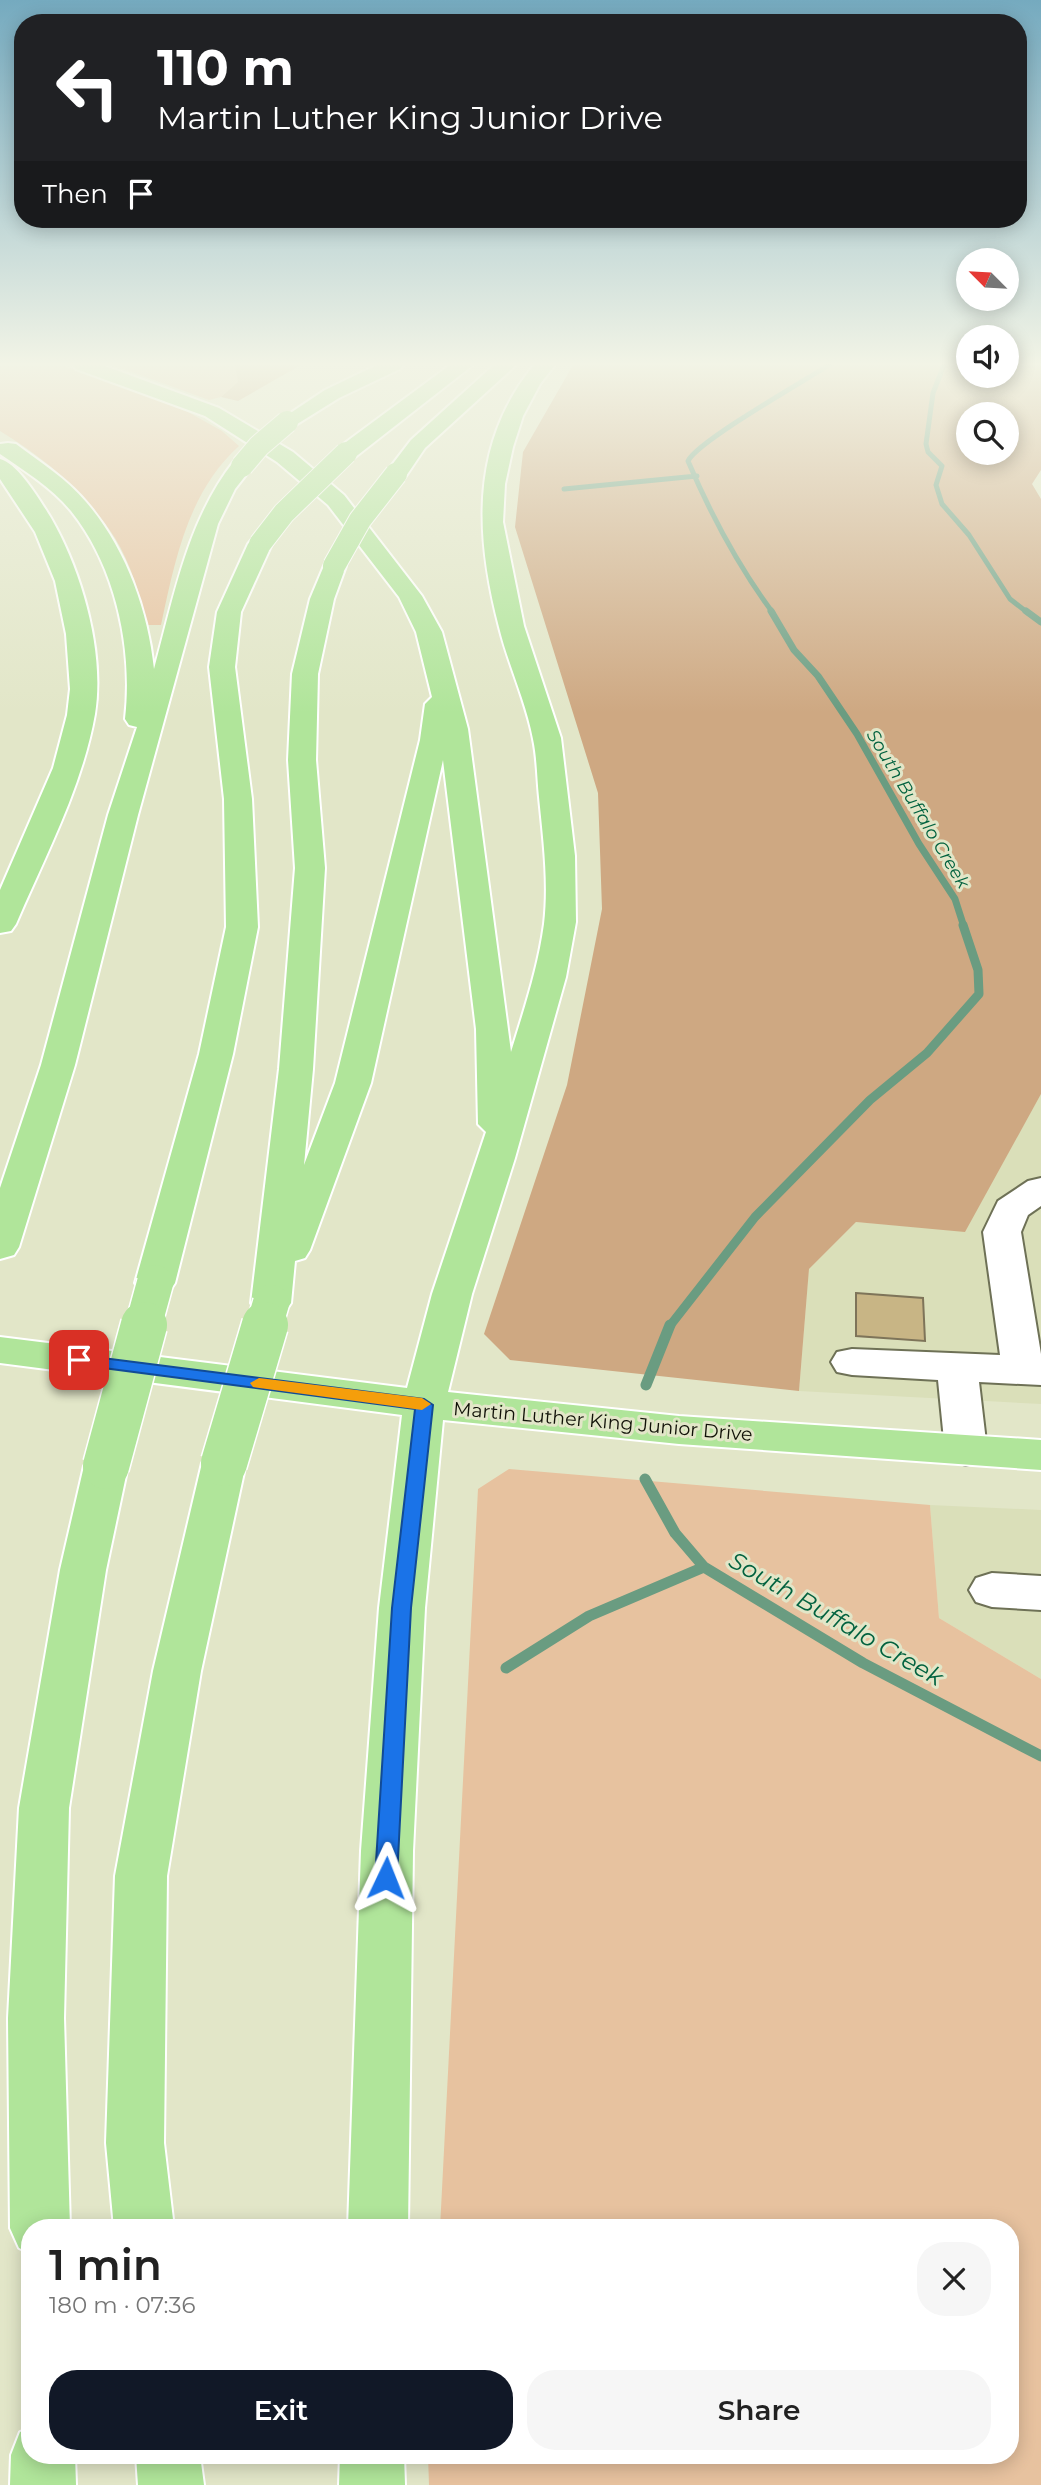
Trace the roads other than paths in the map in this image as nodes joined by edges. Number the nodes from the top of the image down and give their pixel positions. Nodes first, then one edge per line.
1 (15, 481) edge
2 (47, 481) edge
3 (230, 481) edge
4 (313, 481) edge
5 (316, 481) edge
6 (391, 481) edge
7 (495, 481) edge
8 (441, 678) junction
9 (123, 815) junction
10 (0, 924) edge
11 (497, 1158) junction
12 (1041, 1189) edge
13 (0, 1247) edge
14 (271, 1303) junction
15 (0, 1350) edge
16 (852, 1362) dead end
17 (957, 1367) junction
18 (1032, 1371) edge
19 (424, 1405) junction
20 (966, 1450) junction
21 (1041, 1455) edge
22 (992, 1590) dead end
23 (1041, 1593) edge
24 (40, 2219) edge
25 (143, 2219) edge
26 (378, 2219) edge
27 (43, 2464) edge
28 (169, 2464) edge
29 (372, 2464) edge
30 (43, 2485) edge
31 (171, 2485) edge
32 (372, 2485) edge

1 - 10 highway
2 - 9 highway
3 - 9 highway, bridge
4 - 8 highway
5 - 24 highway, bridge
6 - 14 highway, bridge
7 - 11 highway
8 - 11 highway
8 - 14 highway
9 - 13 highway
11 - 19 highway
12 - 18 lane
14 - 25 highway, bridge
15 - 19 highway, Martin Luther King Junior Drive
16 - 17 lane
17 - 18 lane
17 - 20 lane
19 - 20 highway, Martin Luther King Junior Drive
19 - 26 highway
20 - 21 highway, Martin Luther King Junior Drive
22 - 23 lane
27 - 30 highway
28 - 31 highway
29 - 32 highway

